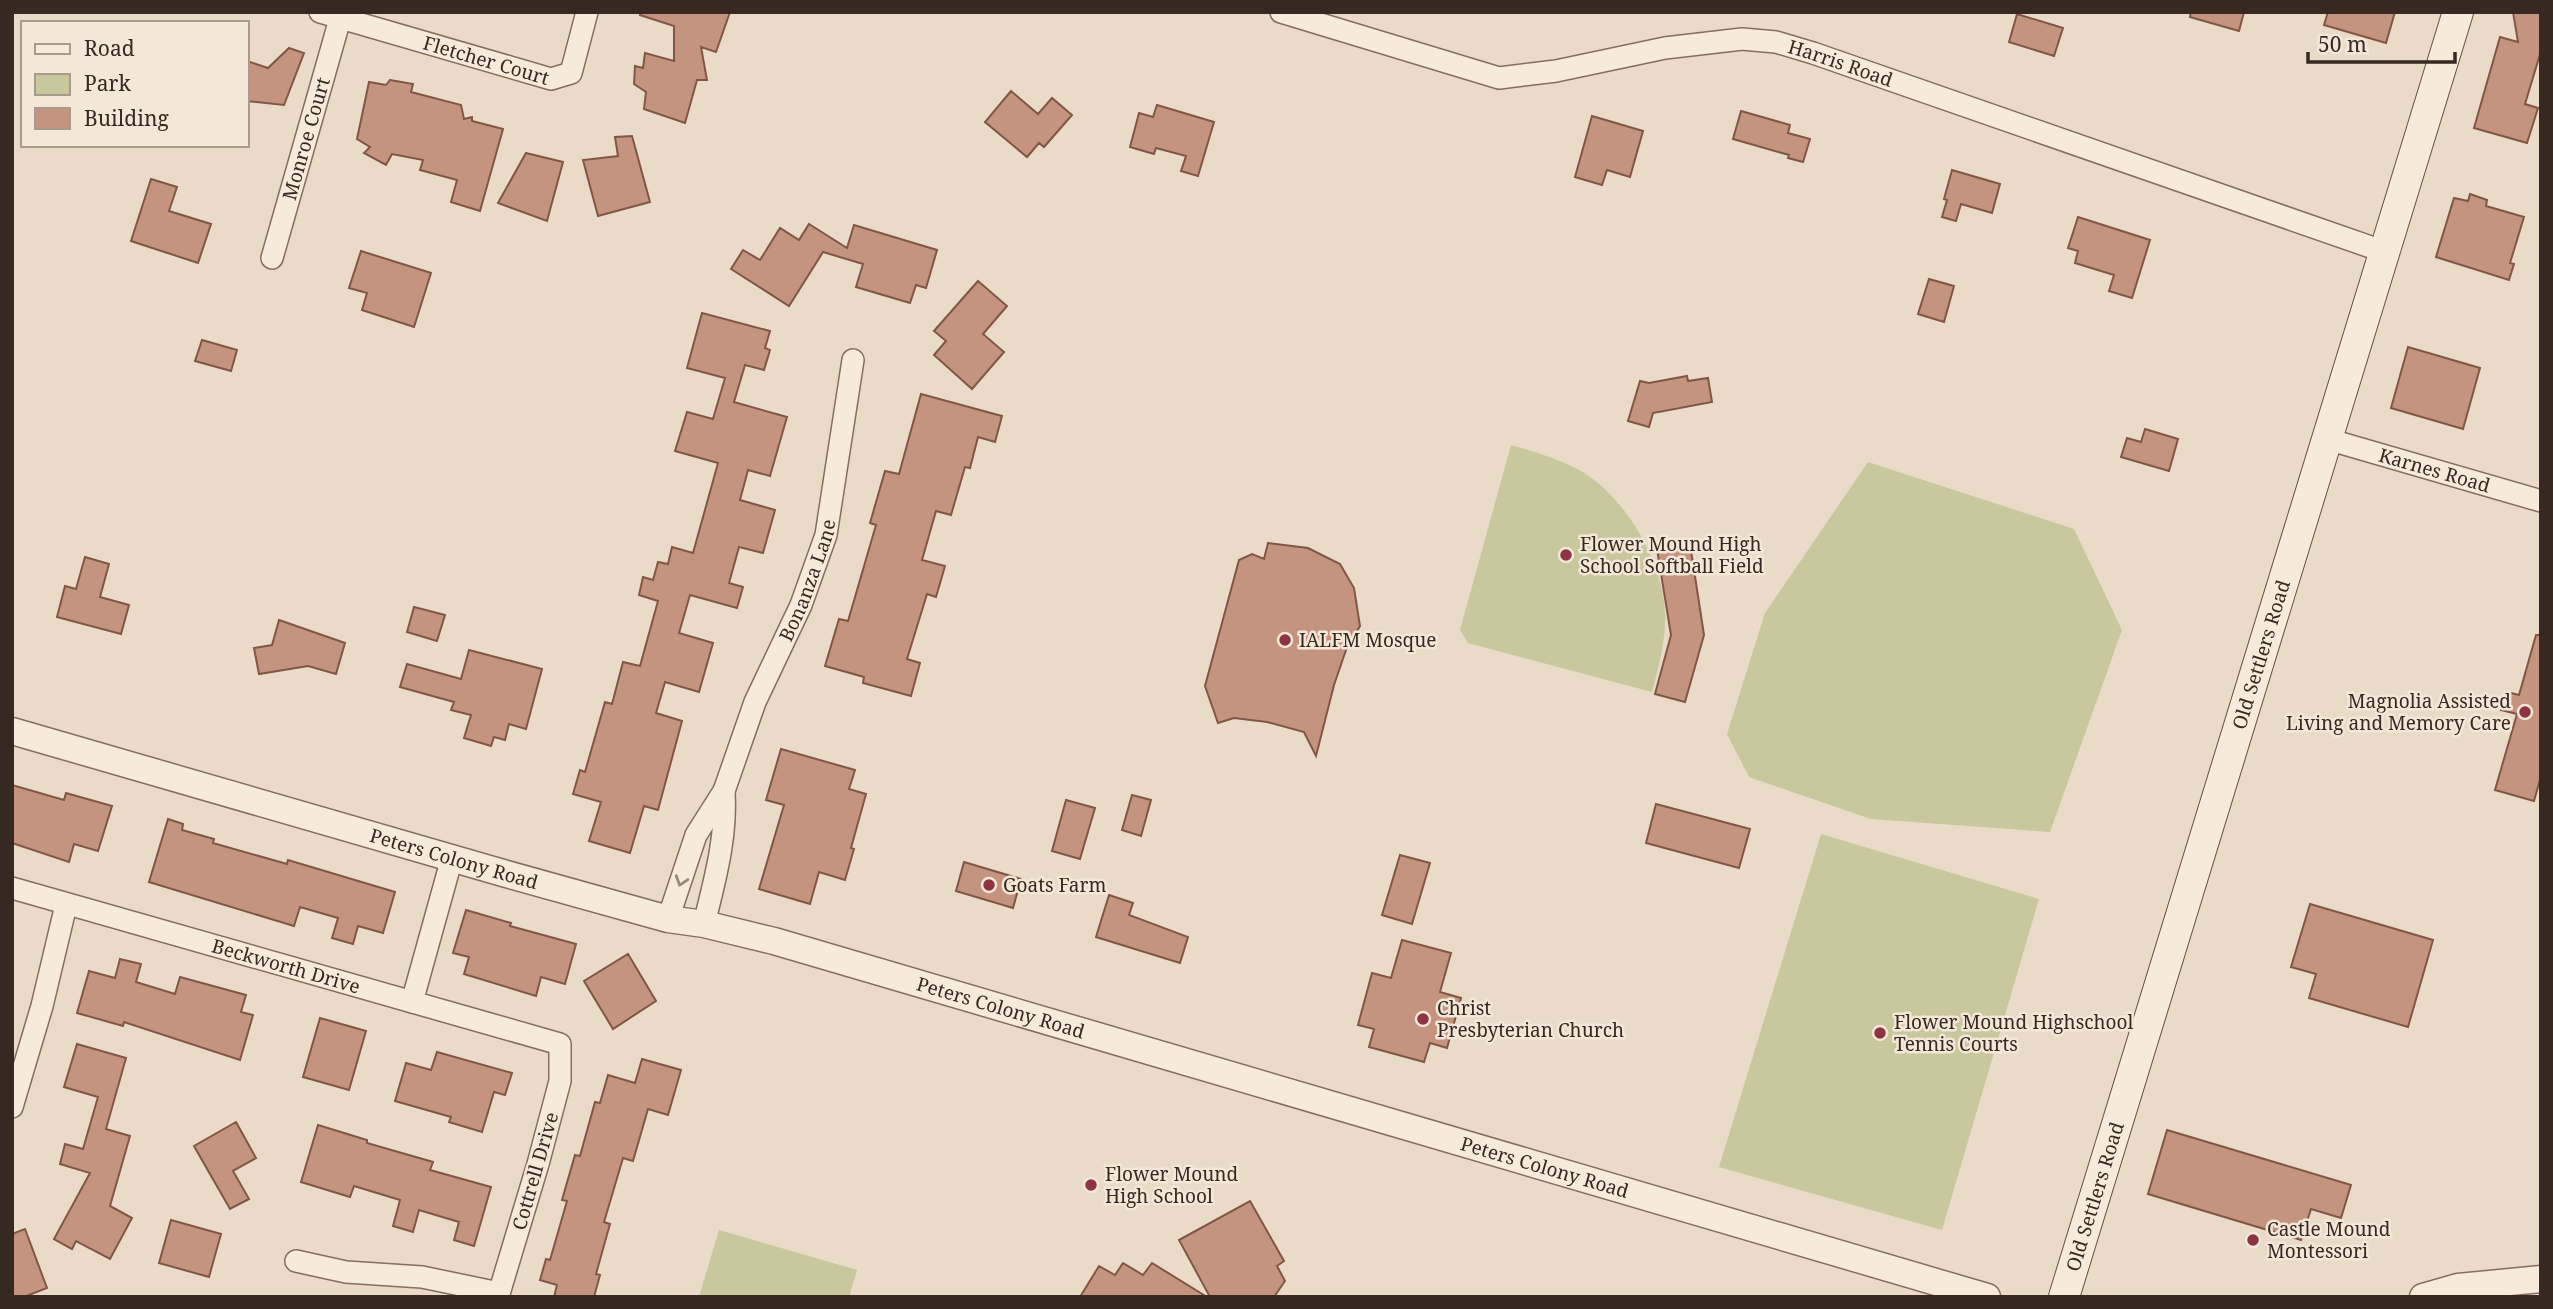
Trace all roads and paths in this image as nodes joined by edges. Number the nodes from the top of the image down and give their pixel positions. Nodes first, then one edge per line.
1 (320, 12) edge
2 (587, 12) edge
3 (1281, 12) edge
4 (2458, 12) edge
5 (341, 15) edge
6 (2385, 252) junction
7 (272, 258) dead end
8 (853, 360) dead end
9 (2328, 439) junction
10 (2541, 501) edge
11 (12, 730) edge
12 (724, 791) junction
13 (452, 858) junction
14 (12, 888) edge
15 (66, 905) junction
16 (668, 919) junction
17 (704, 924) junction
18 (412, 1002) junction
19 (560, 1044) joint
20 (12, 1107) edge
21 (296, 1261) dead end
22 (2541, 1279) edge
23 (498, 1295) edge
24 (1987, 1297) edge
25 (2064, 1297) edge
26 (2423, 1297) edge

1 - 5 street, Fletcher Court
2 - 5 street, Fletcher Court
3 - 6 street, Harris Road
4 - 6 main road, Old Settlers Road
5 - 7 street, Monroe Court
6 - 9 main road, Old Settlers Road
8 - 12 street, Bonanza Lane
9 - 10 street, Karnes Road
9 - 25 main road, Old Settlers Road
11 - 13 street, Peters Colony Road
12 -> 16 street, Bonanza Lane
12 - 17 street, Bonanza Lane
13 - 16 street, Peters Colony Road
13 - 18 street
14 - 15 street, Beckworth Drive
15 - 18 street, Beckworth Drive
15 - 20 street
16 - 17 street, Peters Colony Road
17 - 24 street, Peters Colony Road
18 - 19 street, Beckworth Drive
19 - 23 street, Cottrell Drive
21 - 23 street
22 - 26 street

